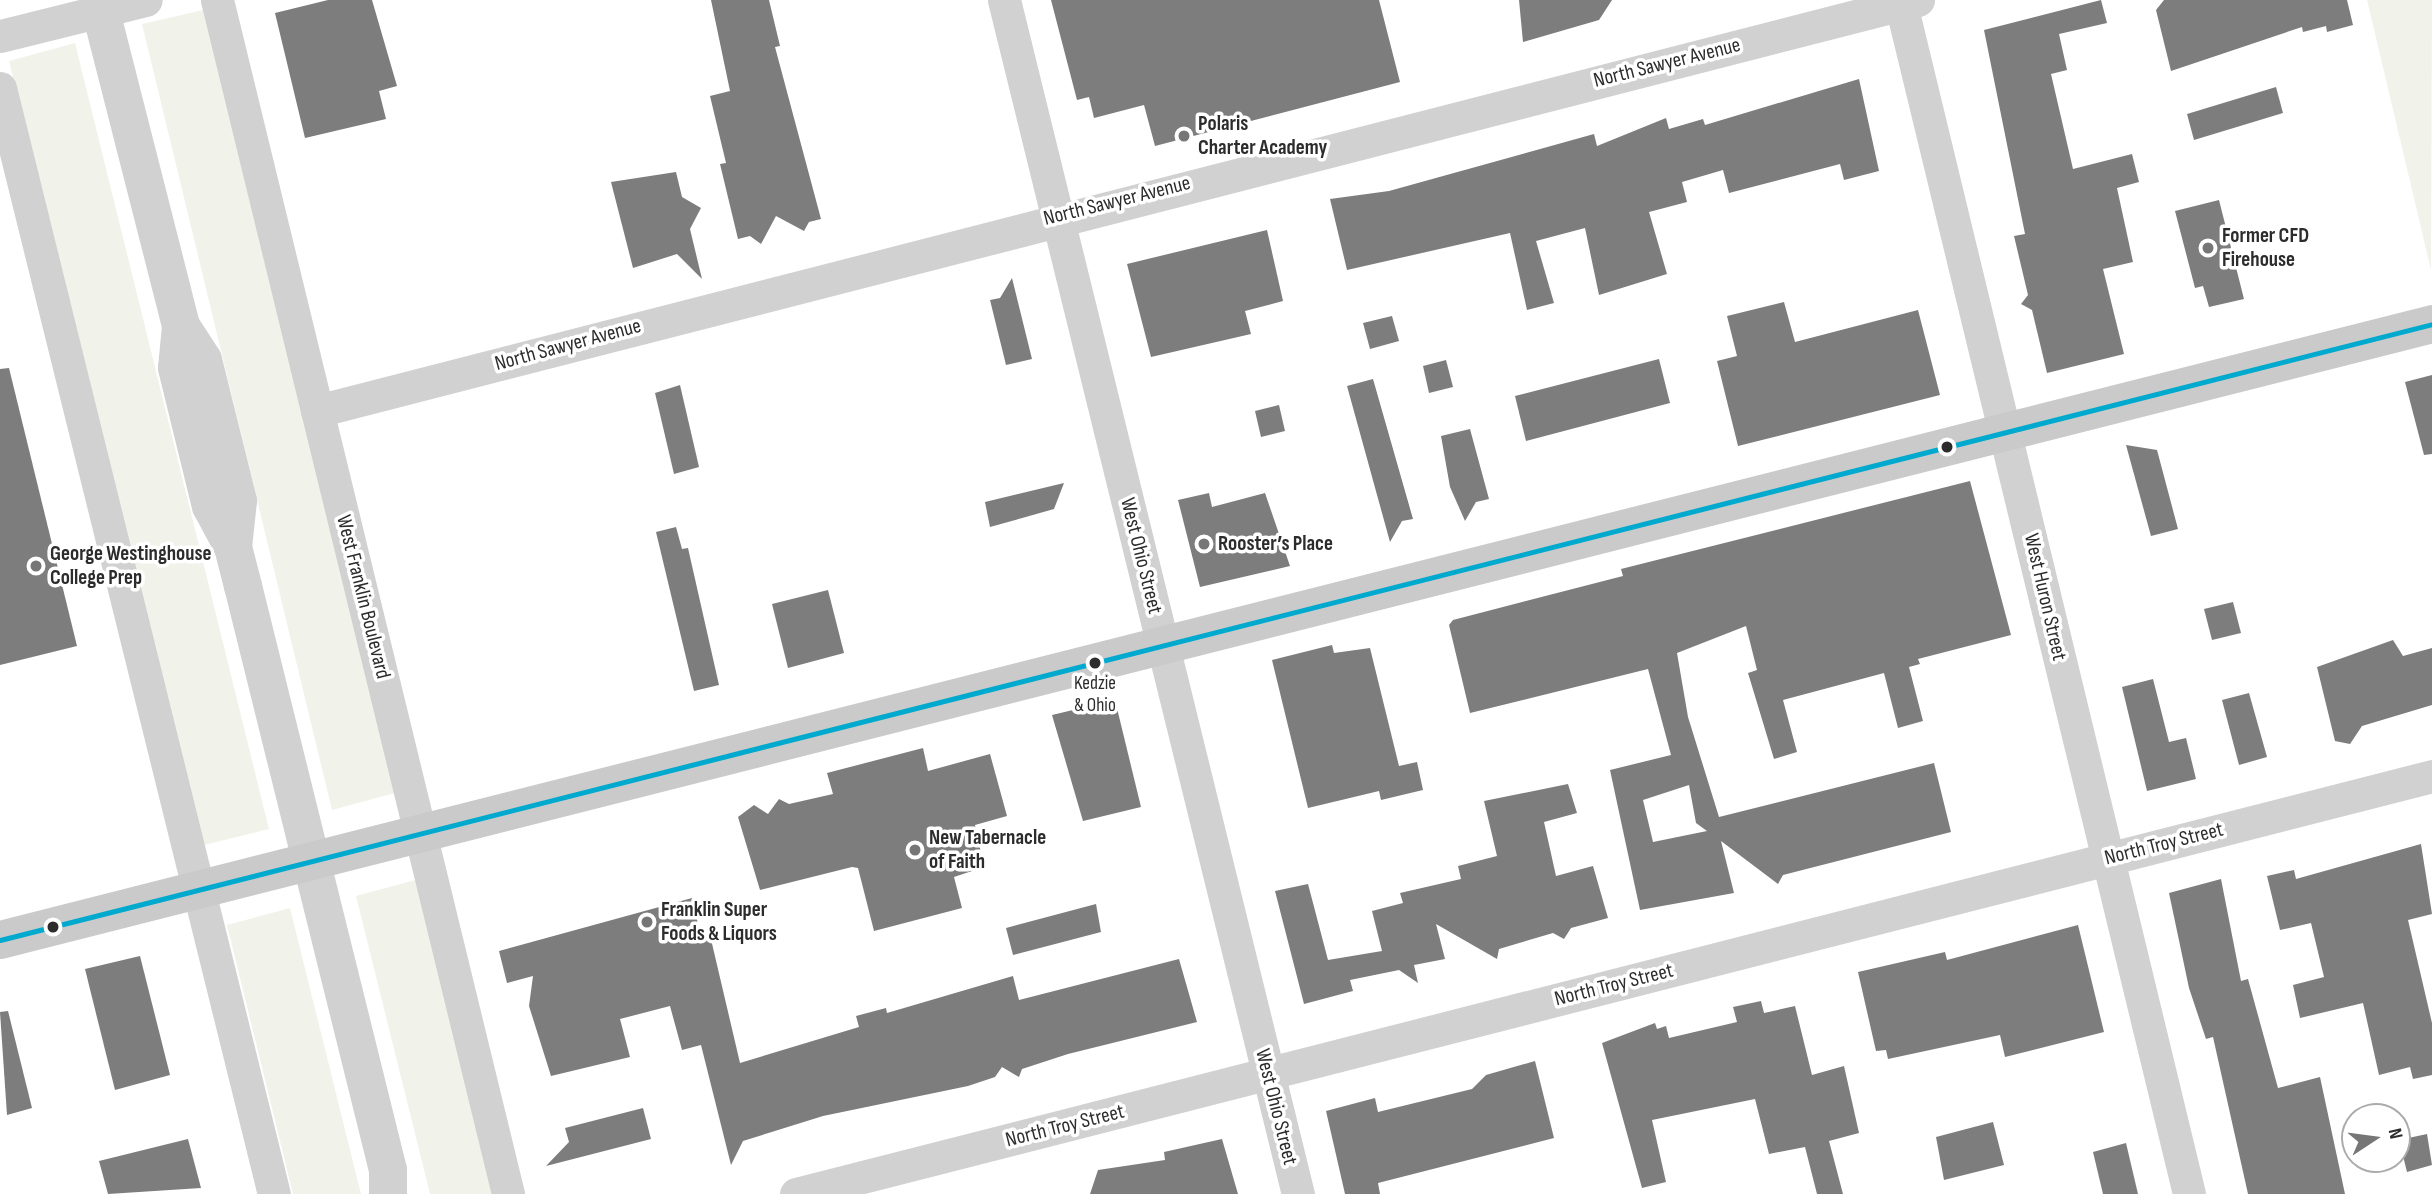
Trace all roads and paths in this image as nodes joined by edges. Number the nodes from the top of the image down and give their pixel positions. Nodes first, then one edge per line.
1 (146, 0) edge
2 (217, 0) edge
3 (1004, 0) edge
4 (1906, 2) edge
5 (100, 6) edge
6 (0, 36) edge
7 (0, 88) edge
8 (1057, 216) junction
9 (2432, 324) edge
10 (317, 411) junction
11 (2006, 432) junction
12 (1163, 646) junction
13 (2432, 776) edge
14 (421, 833) junction
15 (2108, 859) junction
16 (311, 860) junction
17 (199, 889) junction
18 (0, 940) edge
19 (1268, 1074) junction
20 (393, 1186) edge
21 (274, 1194) edge
22 (508, 1194) edge
23 (796, 1194) edge
24 (1298, 1194) edge
25 (2189, 1194) edge

1 - 5 street
2 - 10 street, West Franklin Boulevard
3 - 8 street, West Ohio Street
4 - 8 street, North Sawyer Avenue
4 - 11 street, West Huron Street
5 - 6 street
5 - 16 street
7 - 17 street
8 - 10 street, North Sawyer Avenue
8 - 12 street, West Ohio Street
9 - 11 main road
10 - 14 street, West Franklin Boulevard
11 - 12 main road
11 - 15 street, West Huron Street
12 - 14 main road
12 - 19 street, West Ohio Street
13 - 15 street, North Troy Street
14 - 16 main road
14 - 22 street, West Franklin Boulevard
15 - 19 street, North Troy Street
15 - 25 street, West Huron Street
16 - 17 main road
16 - 20 street
17 - 18 main road
17 - 21 street
19 - 23 street, North Troy Street
19 - 24 street, West Ohio Street

